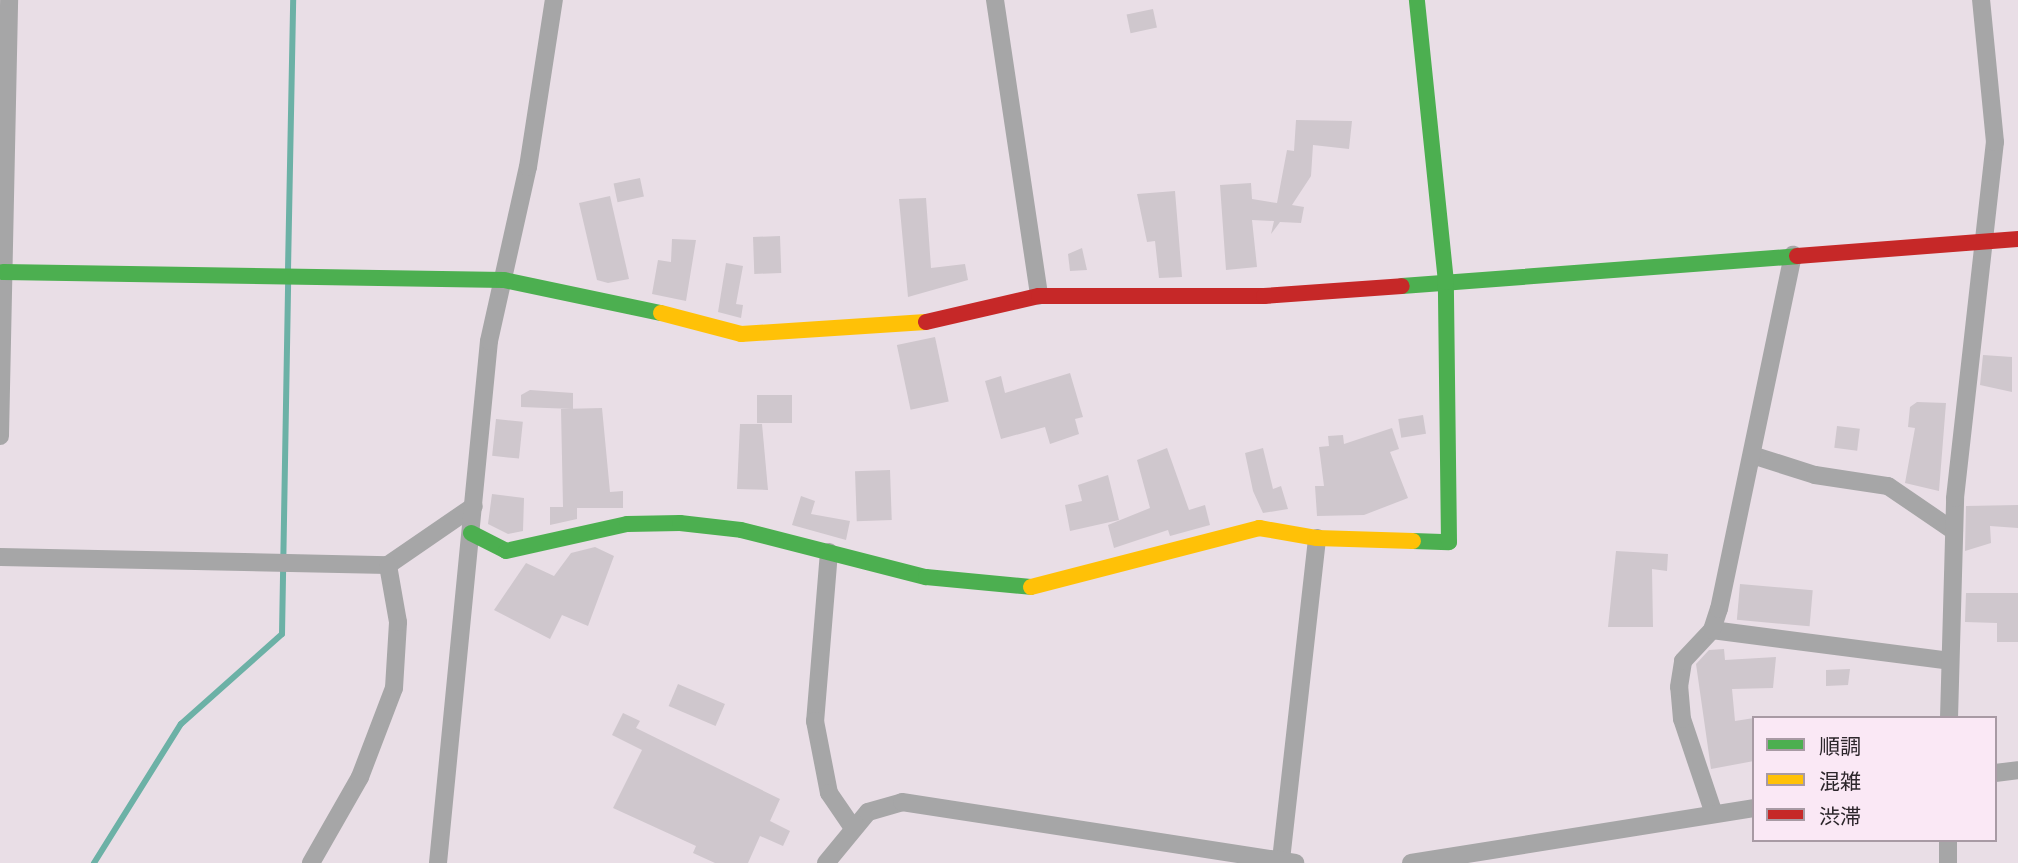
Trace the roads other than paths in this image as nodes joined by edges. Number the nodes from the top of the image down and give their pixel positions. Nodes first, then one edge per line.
1 (9, 0) edge
2 (554, 0) edge
3 (995, 0) edge
4 (1417, 0) edge
5 (1981, 0) edge
6 (2018, 239) edge
7 (1988, 240) junction
8 (1793, 255) junction
9 (3, 272) junction
10 (504, 281) junction
11 (1446, 282) junction
12 (1039, 296) junction
13 (0, 436) edge
14 (1752, 455) junction
15 (474, 506) junction
16 (1954, 531) junction
17 (471, 533) junction
18 (1317, 538) junction
19 (829, 552) junction
20 (0, 557) edge
21 (388, 565) junction
22 (1712, 630) junction
23 (1950, 661) junction
24 (1949, 716) edge
25 (2018, 770) edge
26 (1997, 773) edge
27 (1752, 808) edge
28 (1714, 814) junction
29 (853, 828) junction
30 (1948, 842) edge
31 (1288, 862) edge
32 (311, 863) edge
33 (438, 863) edge
34 (825, 863) edge
35 (1411, 863) edge
36 (1948, 863) edge

1 - 9 street
2 - 10 street
3 - 12 street
4 - 11 street
5 - 7 street
6 - 7 street
7 - 8 street
7 - 16 street
8 - 11 street
8 - 14 street
9 - 10 street
9 - 13 street
10 - 12 street
10 - 15 street
11 - 12 street
11 - 18 street
14 - 16 street
14 - 22 street
15 - 17 street
15 - 21 street
16 - 23 street
17 - 19 street
17 - 33 street
18 - 19 street
18 - 31 street
19 - 29 street
20 - 21 street
21 - 32 street
22 - 23 street
22 - 28 street
23 - 24 street
25 - 26 street
27 - 28 street
28 - 35 street
29 - 31 street
29 - 34 street
30 - 36 street

